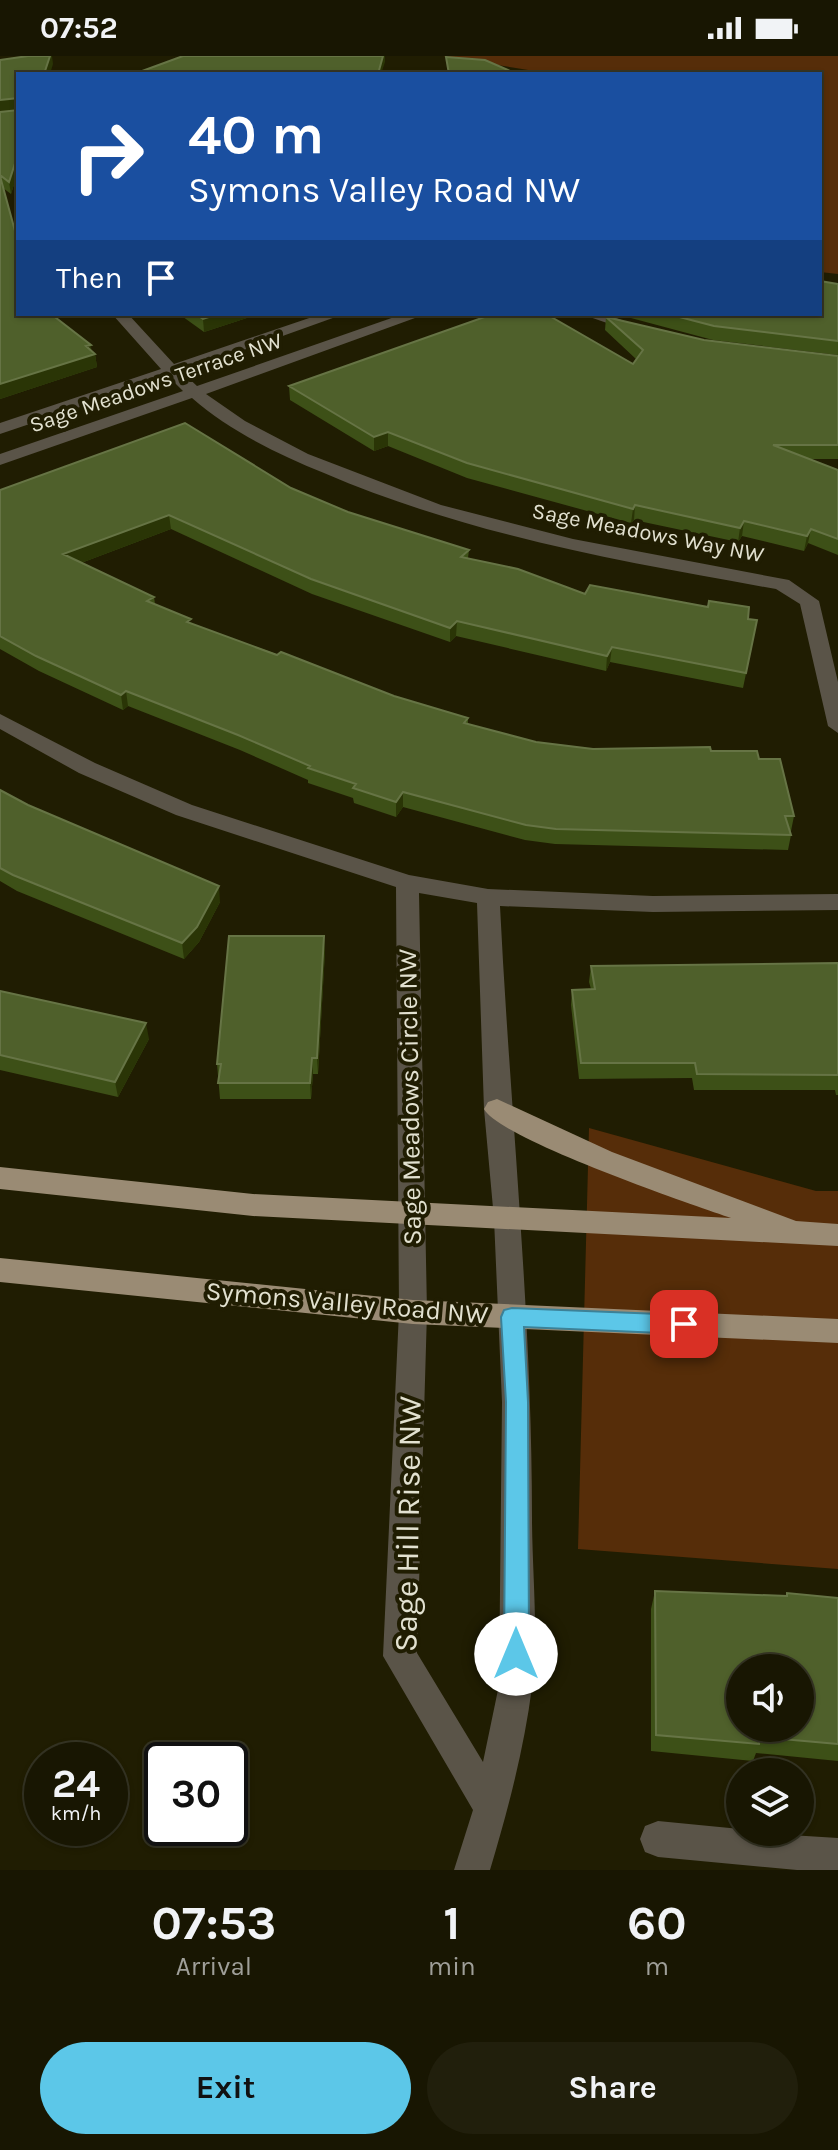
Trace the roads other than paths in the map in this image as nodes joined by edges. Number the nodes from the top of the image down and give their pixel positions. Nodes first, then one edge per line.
1 (122, 316) edge
2 (330, 316) edge
3 (412, 316) edge
4 (596, 316) edge
5 (656, 333) edge
6 (174, 372) junction
7 (198, 394) junction
8 (0, 429) edge
9 (0, 460) edge
10 (0, 720) edge
11 (838, 726) edge
12 (407, 883) junction
13 (488, 897) junction
14 (838, 902) edge
15 (497, 1109) junction
16 (0, 1178) edge
17 (411, 1214) junction
18 (508, 1219) junction
19 (810, 1235) junction
20 (838, 1235) edge
21 (0, 1270) edge
22 (413, 1312) junction
23 (512, 1317) junction
24 (838, 1331) edge
25 (491, 1808) junction
26 (658, 1839) dead end
27 (838, 1856) edge
28 (472, 1870) edge

1 - 6 street, Sage Meadows Way NW
2 - 6 street, Sage Meadows Terrace NW
3 - 7 street, Sage Meadows Terrace NW
4 - 5 street
6 - 7 street, Sage Meadows Way NW
6 - 8 street, Sage Meadows Terrace NW
7 - 9 street, Sage Meadows Terrace NW
7 - 11 street, Sage Meadows Way NW
10 - 12 street
12 - 13 street
12 - 17 street, Sage Meadows Circle NW
13 - 14 street
13 - 15 street
15 - 18 street
15 - 19 main road
16 - 17 main road
17 - 18 main road
17 - 22 street, Sage Meadows Circle NW
18 - 19 main road
18 - 23 street
19 - 20 main road
21 - 22 main road, Symons Valley Road NW
22 - 23 main road, Symons Valley Road NW
22 - 25 street, Sage Hill Rise NW
23 - 24 main road, Symons Valley Road NW
23 - 25 street
25 - 28 street
26 - 27 street

